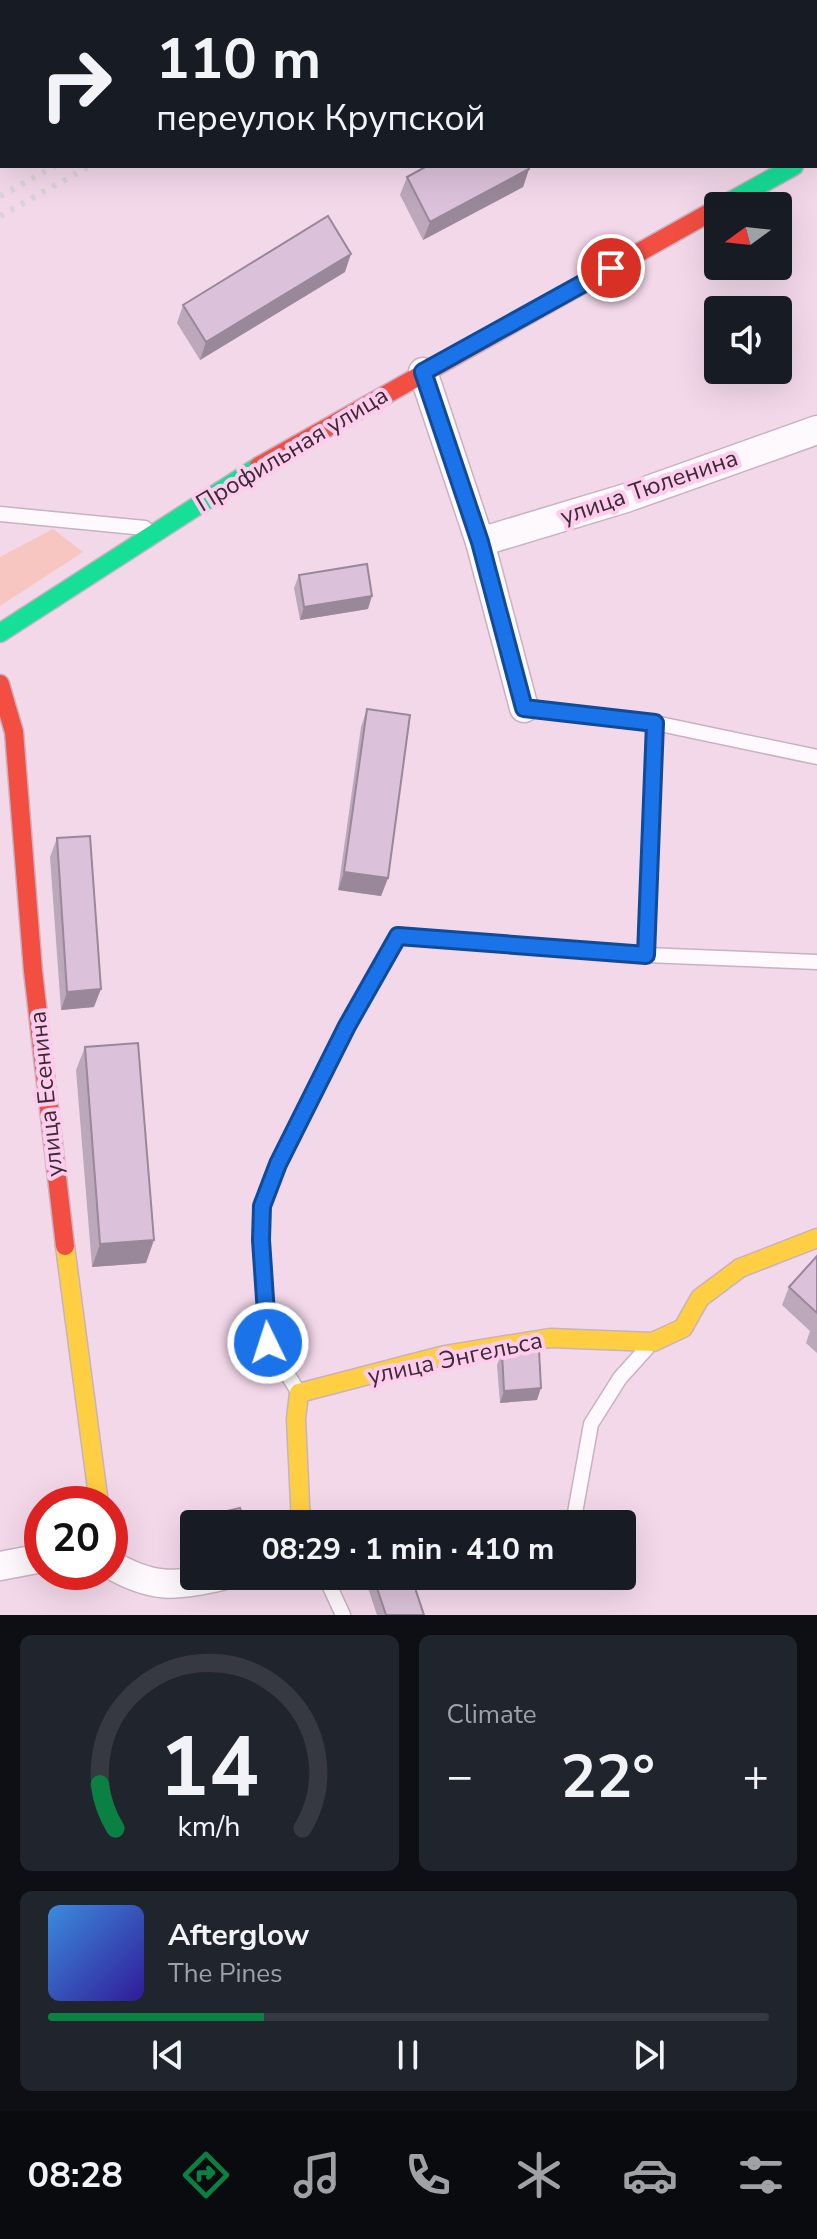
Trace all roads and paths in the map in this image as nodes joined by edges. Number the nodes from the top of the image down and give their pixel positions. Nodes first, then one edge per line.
1 (790, 168) edge
2 (747, 192) edge
3 (704, 216) edge
4 (423, 372) junction
5 (817, 430) edge
6 (0, 514) edge
7 (158, 529) junction
8 (480, 542) junction
9 (0, 633) edge
10 (0, 684) edge
11 (524, 708) joint
12 (655, 723) junction
13 (817, 757) edge
14 (646, 955) junction
15 (817, 962) edge
16 (817, 1238) edge
17 (653, 1342) junction
18 (299, 1393) junction
19 (97, 1486) edge
20 (300, 1510) edge
21 (576, 1510) edge
22 (24, 1561) edge
23 (0, 1566) edge
24 (128, 1572) edge
25 (180, 1585) edge
26 (331, 1590) edge
27 (343, 1615) edge

1 - 2 street, Профильная улица
3 - 4 street, Профильная улица
4 - 7 street, Профильная улица
4 - 8 street
5 - 8 street, улица Тюленина
6 - 7 lane
7 - 9 street, Профильная улица
8 - 11 street
10 - 19 street, улица Есенина
11 - 12 lane
12 - 13 lane
12 - 14 lane
14 - 15 lane
14 - 18 lane
16 - 17 street
17 - 18 street, улица Энгельса
17 - 21 lane
18 - 20 street
22 - 23 street
24 - 25 street
26 - 27 lane

